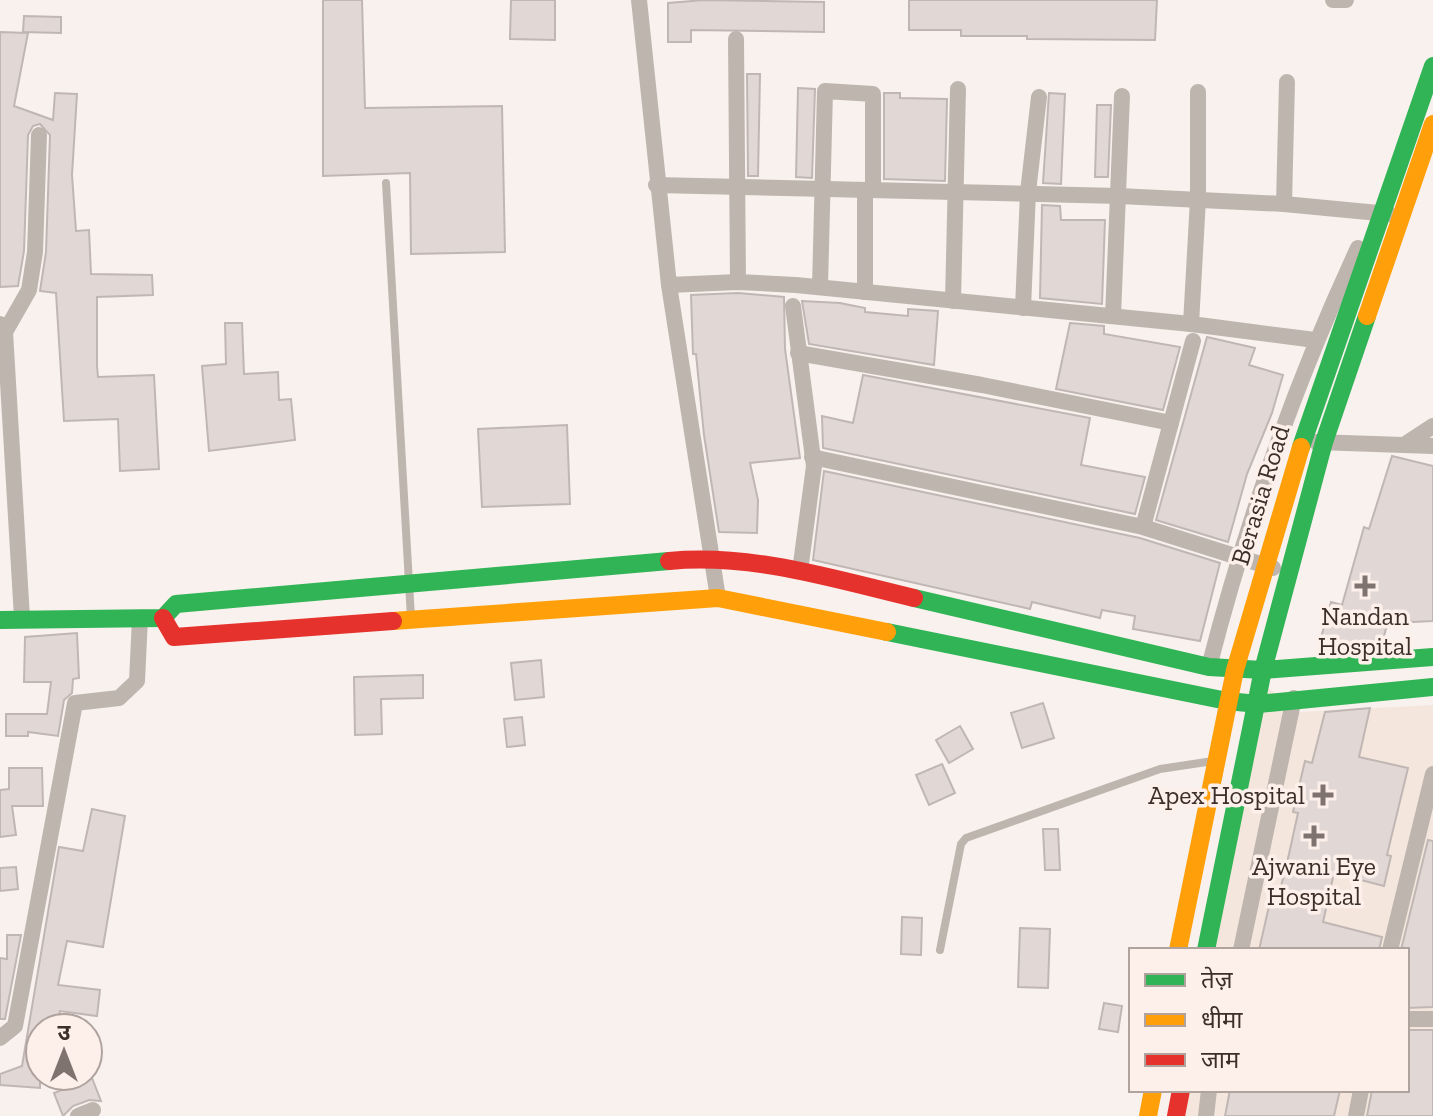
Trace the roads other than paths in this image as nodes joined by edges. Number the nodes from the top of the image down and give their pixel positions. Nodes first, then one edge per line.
1 (639, 0) edge
2 (1333, 0) edge
3 (1346, 0) edge
4 (736, 39) dead end
5 (1433, 66) edge
6 (1287, 82) dead end
7 (958, 89) dead end
8 (1198, 92) dead end
9 (1122, 96) dead end
10 (1039, 97) dead end
11 (1433, 124) edge
12 (39, 135) dead end
13 (386, 183) dead end
14 (656, 185) junction
15 (737, 186) junction
16 (822, 188) junction
17 (869, 190) junction
18 (953, 191) junction
19 (1028, 192) junction
20 (1119, 196) junction
21 (1198, 199) junction
22 (1284, 204) junction
23 (1386, 214) junction
24 (738, 282) junction
25 (669, 285) junction
26 (820, 287) junction
27 (865, 292) junction
28 (953, 301) junction
29 (793, 306) dead end
30 (1023, 308) junction
31 (1113, 316) junction
32 (1191, 324) junction
33 (2, 328) edge
34 (1315, 340) junction
35 (1193, 341) dead end
36 (798, 353) junction
37 (1171, 423) junction
38 (1433, 426) edge
39 (1303, 441) junction
40 (1324, 442) junction
41 (1407, 443) junction
42 (1433, 446) edge
43 (812, 457) junction
44 (1143, 527) junction
45 (710, 557) junction
46 (1237, 557) junction
47 (1266, 566) junction
48 (800, 571) junction
49 (1289, 573) junction
50 (410, 583) junction
51 (718, 598) junction
52 (22, 618) junction
53 (140, 618) junction
54 (163, 618) junction
55 (411, 619) junction
56 (0, 620) edge
57 (1433, 657) edge
58 (1209, 667) junction
59 (1235, 670) junction
60 (1263, 670) junction
61 (1433, 687) edge
62 (1294, 698) junction
63 (1227, 701) junction
64 (1258, 704) junction
65 (1215, 761) junction
66 (1433, 774) edge
67 (1178, 948) edge
68 (1206, 948) edge
69 (1241, 948) edge
70 (1390, 948) edge
71 (940, 950) dead end
72 (1409, 1019) edge
73 (1433, 1019) edge
74 (0, 1038) edge
75 (1153, 1092) edge
76 (1181, 1092) edge
77 (1209, 1092) edge
78 (1361, 1092) edge
79 (1148, 1116) edge
80 (1176, 1116) edge
81 (1206, 1116) edge
82 (1356, 1116) edge

1 - 14 street
2 - 3 street
4 - 15 street
5 - 23 street, Berasia Road
6 - 22 street
7 - 18 street
8 - 21 street
9 - 20 street
10 - 19 street
11 - 23 street, Berasia Road
12 - 33 street
13 - 50 lane
14 - 15 street
14 - 25 street
15 - 16 street
15 - 24 street
16 - 17 street
16 - 17 street
16 - 26 street
17 - 18 street
17 - 27 street
18 - 19 street
18 - 28 street
19 - 20 street
19 - 30 street
20 - 21 street
20 - 31 street
21 - 22 street
21 - 32 street
22 - 23 street
23 - 34 street
23 - 39 street, Berasia Road
23 - 40 street, Berasia Road
24 - 25 street
24 - 26 street
25 - 45 street
26 - 27 street
27 - 28 street
28 - 30 street
29 - 36 street
30 - 31 street
31 - 32 street
32 - 34 street
33 - 52 street
34 - 46 street
35 - 37 street
36 - 37 street
36 - 43 street
37 - 44 street
38 - 41 street
39 - 40 street
39 - 47 street, Berasia Road
40 - 41 street
40 - 49 street, Berasia Road
41 - 42 street
43 - 44 street
43 - 48 street
44 - 46 street
45 - 48 street
45 - 50 street
45 - 51 street
46 - 47 street
46 - 58 street
47 - 49 street
47 - 59 street, Berasia Road
48 - 58 street
49 - 60 street, Berasia Road
50 - 54 street
50 - 55 lane
51 - 55 street
51 - 63 street
52 - 53 street
52 - 56 street
53 - 54 street
53 - 74 street
54 - 55 street
57 - 60 street
58 - 59 street
59 - 60 street
59 - 63 street, Berasia Road
60 - 64 street, Berasia Road
61 - 62 street
62 - 64 street
62 - 69 street
63 - 64 street
63 - 65 street, Berasia Road
64 - 68 street, Berasia Road
65 - 67 street, Berasia Road
65 - 71 lane
66 - 70 street
72 - 73 street
75 - 79 street
76 - 80 street
77 - 81 street
78 - 82 street

